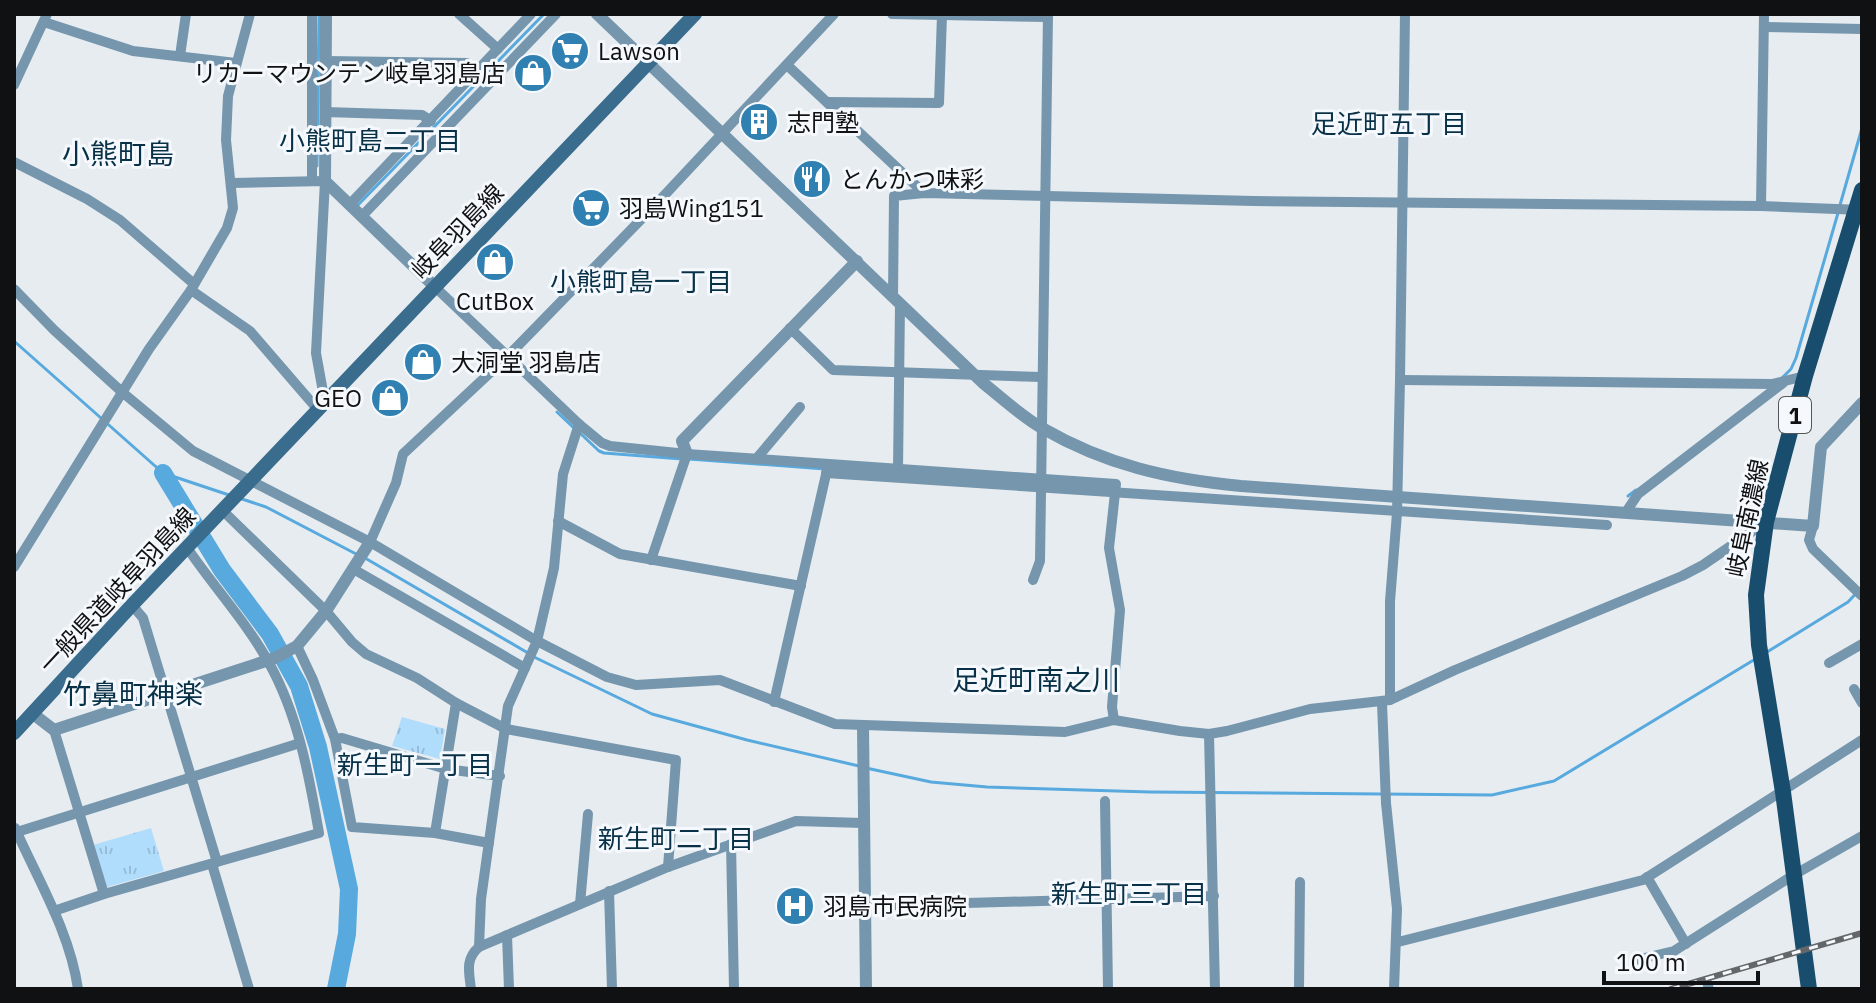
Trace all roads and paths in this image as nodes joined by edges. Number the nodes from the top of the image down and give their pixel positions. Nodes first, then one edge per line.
1 (186, 14) edge
2 (250, 14) edge
3 (312, 14) edge
4 (326, 14) edge
5 (459, 14) edge
6 (531, 14) edge
7 (556, 14) edge
8 (597, 14) edge
9 (695, 14) edge
10 (834, 14) edge
11 (892, 14) edge
12 (1405, 14) edge
13 (1764, 14) edge
14 (942, 15) edge
15 (1048, 16) edge
16 (45, 18) edge
17 (1764, 27) junction
18 (1862, 29) edge
19 (498, 49) junction
20 (180, 56) junction
21 (325, 61) junction
22 (236, 63) junction
23 (649, 64) junction
24 (787, 65) junction
25 (477, 71) junction
26 (14, 85) edge
27 (318, 91) junction
28 (828, 102) junction
29 (325, 112) junction
30 (431, 121) junction
31 (723, 133) junction
32 (14, 162) edge
33 (312, 181) junction
34 (325, 181) junction
35 (232, 183) junction
36 (1862, 190) edge
37 (924, 193) junction
38 (1045, 195) junction
39 (1402, 201) junction
40 (351, 203) junction
41 (1761, 206) junction
42 (1859, 209) edge
43 (363, 215) junction
44 (857, 261) junction
45 (434, 286) junction
46 (192, 287) junction
47 (14, 289) edge
48 (896, 301) junction
49 (790, 328) junction
50 (508, 356) junction
51 (900, 372) junction
52 (975, 374) junction
53 (1805, 376) junction
54 (1041, 377) junction
55 (1400, 380) junction
56 (1788, 380) junction
57 (122, 392) junction
58 (1862, 403) edge
59 (322, 407) junction
60 (800, 407) dead end
61 (579, 424) junction
62 (1040, 427) junction
63 (687, 454) junction
64 (757, 458) junction
65 (827, 469) junction
66 (898, 469) junction
67 (249, 483) junction
68 (1041, 483) junction
69 (1116, 492) junction
70 (1397, 497) junction
71 (224, 508) junction
72 (1626, 512) junction
73 (1397, 513) junction
74 (558, 521) junction
75 (1766, 522) junction
76 (1607, 525) dead end
77 (1813, 526) junction
78 (369, 545) junction
79 (190, 546) junction
80 (651, 560) junction
81 (14, 567) edge
82 (356, 567) junction
83 (1033, 580) dead end
84 (801, 586) junction
85 (1862, 596) edge
86 (132, 605) junction
87 (326, 611) junction
88 (536, 644) junction
89 (1862, 644) edge
90 (295, 647) junction
91 (272, 660) junction
92 (1829, 663) dead end
93 (526, 666) junction
94 (1854, 689) dead end
95 (165, 695) junction
96 (1386, 701) junction
97 (774, 702) junction
98 (456, 703) junction
99 (1862, 703) edge
100 (32, 713) junction
101 (1114, 720) junction
102 (863, 726) junction
103 (506, 729) junction
104 (54, 730) junction
105 (14, 733) edge
106 (1209, 734) junction
107 (335, 739) junction
108 (1862, 740) edge
109 (300, 743) junction
110 (446, 769) junction
111 (500, 776) junction
112 (191, 778) junction
113 (1783, 792) junction
114 (1105, 801) dead end
115 (79, 813) junction
116 (588, 814) dead end
117 (863, 823) junction
118 (15, 829) edge
119 (435, 833) junction
120 (1862, 836) edge
121 (489, 843) junction
122 (731, 844) junction
123 (215, 863) junction
124 (668, 867) junction
125 (1792, 876) junction
126 (1647, 877) junction
127 (1300, 882) dead end
128 (609, 891) junction
129 (104, 894) junction
130 (1214, 896) junction
131 (1107, 899) junction
132 (580, 904) junction
133 (864, 906) junction
134 (54, 911) junction
135 (507, 935) junction
136 (1398, 942) junction
137 (1686, 944) junction
138 (479, 947) junction
139 (1636, 960) dead end
140 (78, 989) edge
141 (249, 989) edge
142 (471, 989) edge
143 (509, 989) edge
144 (612, 989) edge
145 (734, 989) edge
146 (866, 989) edge
147 (1108, 989) edge
148 (1215, 989) edge
149 (1299, 989) edge
150 (1394, 989) edge
151 (1809, 989) edge

1 - 20 street
2 - 22 street
3 - 27 street
4 - 21 street
5 - 19 street
6 - 19 street
7 - 43 street
8 - 23 street
9 - 23 main road, 岐阜羽島線
10 - 24 street
11 - 14 street
12 - 39 street
13 - 17 street
14 - 15 street
14 - 28 street
15 - 38 street
16 - 20 street
16 - 26 street
17 - 18 street
17 - 41 street
19 - 25 street
20 - 22 street
21 - 25 street
21 - 27 street
22 - 35 street
23 - 31 street
23 - 45 main road, 岐阜羽島線
24 - 28 street
24 - 31 street
25 - 30 street
27 - 29 street
27 - 33 street
28 - 37 street
29 - 30 street
29 - 34 street
30 - 40 street
31 - 44 street
31 - 50 street
32 - 46 street
33 - 34 street
33 - 35 street
34 - 40 street
34 - 59 street
35 - 46 street
36 - 42 main road, 岐阜南濃線 / 1
37 - 38 street
37 - 48 street
38 - 39 street
38 - 54 street
39 - 41 street
39 - 55 street
40 - 43 street
41 - 42 street
42 - 53 main road, 岐阜南濃線 / 1
43 - 45 street
44 - 48 street
44 - 49 street
45 - 50 street
45 - 59 main road, 岐阜羽島線
46 - 57 street
46 - 59 street
47 - 57 street
48 - 51 street
48 - 52 street
49 - 51 street
49 - 63 street
50 - 61 street
50 - 78 street
51 - 52 street
51 - 66 street
52 - 54 street
52 - 62 street
53 - 56 street
53 - 75 main road, 岐阜南濃線 / 1
54 - 62 street
55 - 56 street
55 - 70 street
56 - 72 street
57 - 67 street
57 - 81 street
58 - 77 street
59 - 67 main road, 岐阜羽島線
60 - 64 street
61 - 63 street
61 - 74 street
62 - 68 street
62 - 70 street
63 - 64 street
63 - 80 street
64 - 65 street
65 - 66 street
65 - 68 street
65 - 84 street
66 - 68 street
67 - 71 main road, 一般県道岐阜羽島線
67 - 78 street
68 - 69 street
68 - 83 street
69 - 73 street
69 - 101 street
70 - 72 street
70 - 73 street
71 - 79 main road, 一般県道岐阜羽島線
71 - 87 street
72 - 75 street
73 - 76 street
73 - 96 street
74 - 80 street
74 - 88 street
75 - 77 street
75 - 96 street
75 - 113 main road, 岐阜南濃線 / 1
77 - 85 street
78 - 82 street
78 - 88 street
79 - 86 main road, 一般県道岐阜羽島線
79 - 91 street
80 - 84 street
82 - 87 street
82 - 93 street
84 - 97 street
86 - 95 street
86 - 100 main road, 一般県道岐阜羽島線
87 - 90 street
87 - 98 street
88 - 93 street
88 - 97 street
89 - 92 street
90 - 91 street
90 - 107 street
91 - 95 street
91 - 109 street
93 - 103 street
94 - 99 street
95 - 104 street
95 - 112 street
96 - 106 street
96 - 136 street
97 - 102 street
98 - 103 street
98 - 110 street
100 - 104 street
100 - 105 main road, 一般県道岐阜羽島線
101 - 102 street
101 - 106 street
102 - 117 street
103 - 111 street
103 - 124 street
104 - 115 street
106 - 130 street
107 - 110 street
107 - 119 street
108 - 113 street
109 - 112 street
109 - 123 street
110 - 111 street
110 - 119 street
111 - 121 street
112 - 115 street
112 - 123 street
113 - 125 main road, 1
113 - 126 street
114 - 131 street
115 - 118 street
115 - 129 street
116 - 132 street
117 - 122 street
117 - 133 street
118 - 134 street
119 - 121 street
120 - 125 street
121 - 138 street
122 - 124 street
122 - 145 street
123 - 129 street
123 - 141 street
124 - 128 street
125 - 137 street
125 - 151 main road, 1
126 - 136 street
126 - 137 street
127 - 149 street
128 - 132 street
128 - 144 street
129 - 134 street
130 - 131 street
130 - 148 street
131 - 133 street
131 - 147 street
132 - 135 street
133 - 146 street
134 - 140 street
135 - 138 street
135 - 143 street
136 - 150 street
137 - 139 street
138 - 142 street

